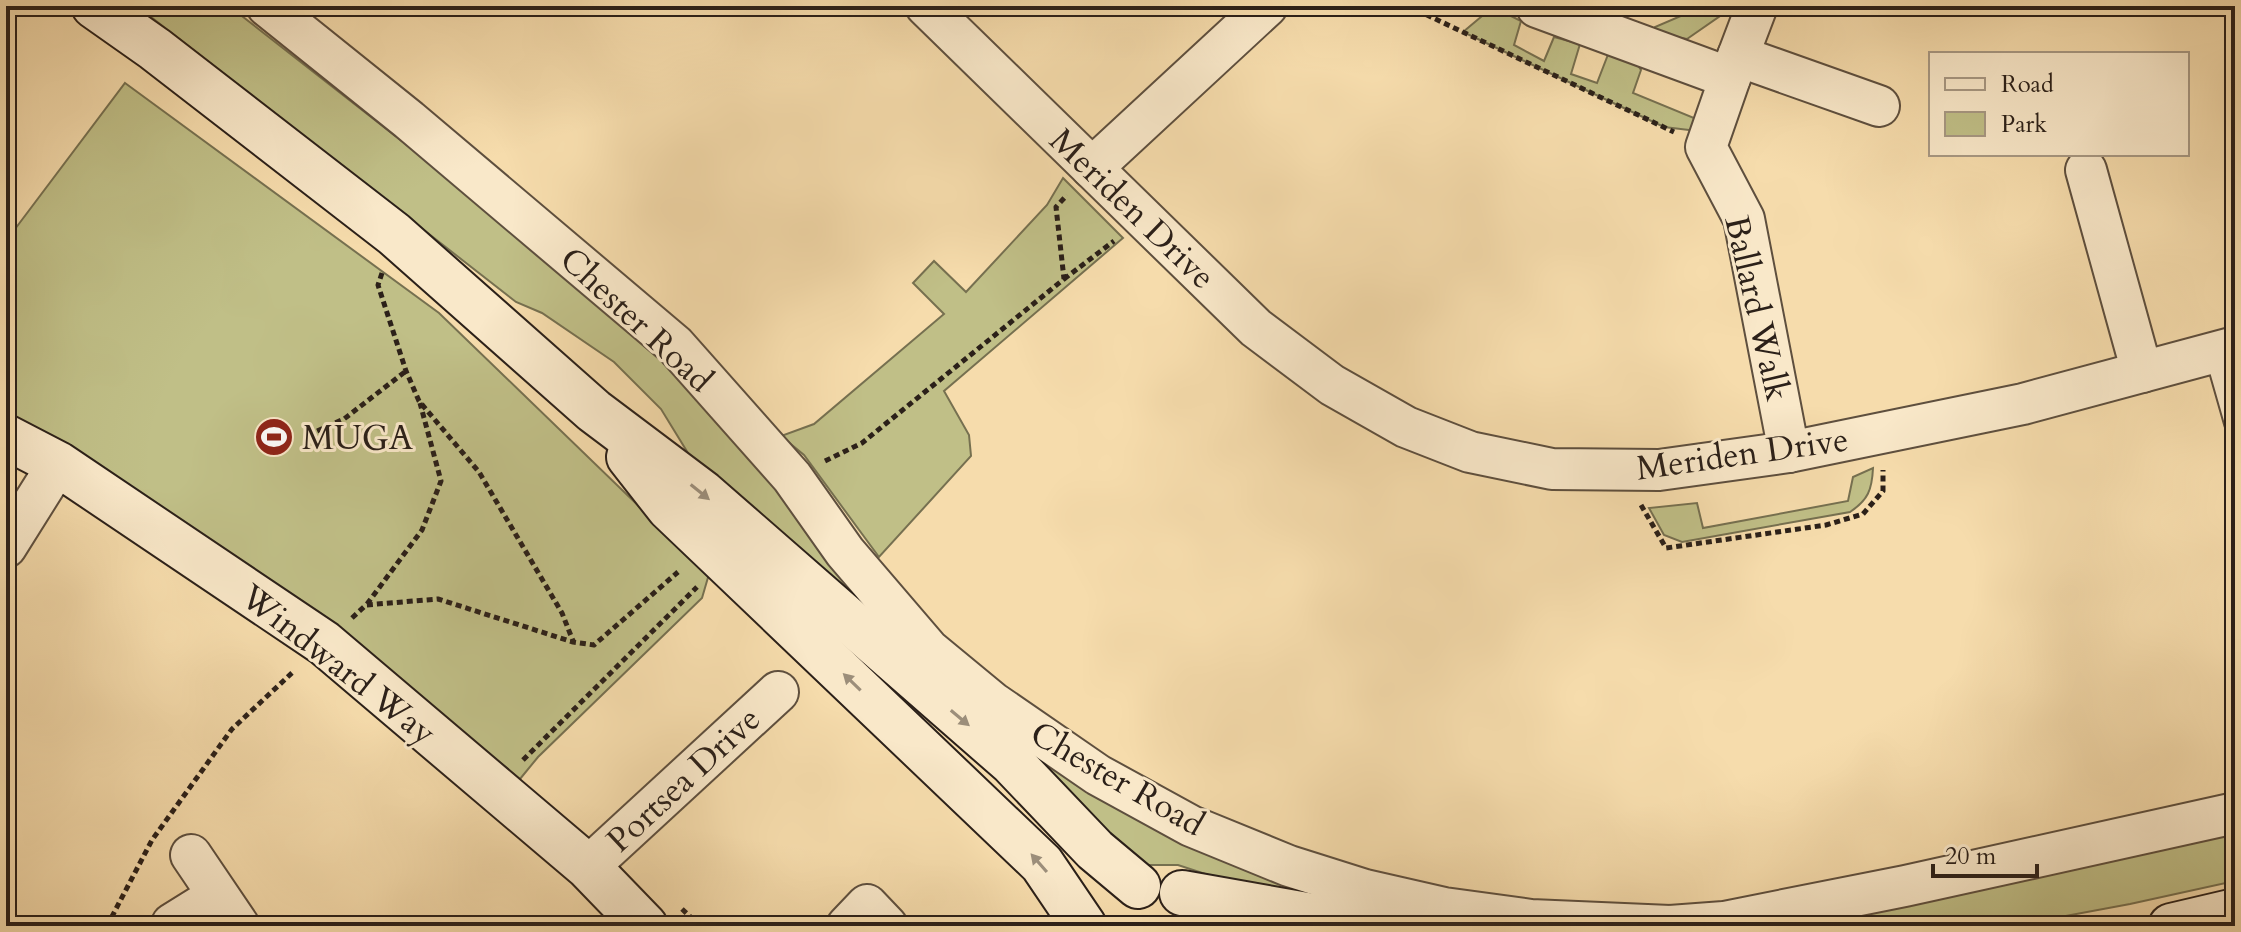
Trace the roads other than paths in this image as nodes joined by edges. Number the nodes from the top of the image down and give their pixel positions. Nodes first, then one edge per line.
1 (94, 6) edge
2 (267, 6) edge
3 (926, 6) edge
4 (1267, 6) edge
5 (1757, 6) edge
6 (1537, 7) edge
7 (1734, 67) junction
8 (1879, 106) dead end
9 (1092, 168) junction
10 (2086, 170) dead end
11 (2225, 350) edge
12 (2142, 372) junction
13 (594, 411) junction
14 (2235, 423) edge
15 (6, 437) edge
16 (1789, 452) junction
17 (58, 464) junction
18 (6, 547) edge
19 (778, 692) dead end
20 (2235, 813) edge
21 (191, 855) dead end
22 (588, 867) junction
23 (1138, 886) junction
24 (1194, 909) edge
25 (228, 911) edge
26 (2235, 911) edge
27 (172, 924) dead end
28 (2180, 924) edge
29 (645, 926) edge
30 (847, 926) edge
31 (887, 926) edge
32 (1084, 926) edge
33 (1097, 926) edge
34 (1369, 926) edge
35 (2143, 926) edge

1 - 13 main road, Chester Road
2 - 20 street, Chester Road
3 - 9 street, Meriden Drive
4 - 9 street
5 - 7 street, Ballard Walk
6 - 7 street
7 - 8 street
7 - 16 street, Ballard Walk
9 - 16 street, Meriden Drive
10 - 12 street
11 - 12 street, Meriden Drive
11 - 14 lane
12 - 16 street, Meriden Drive
13 -> 23 main road, Chester Road
32 -> 13 main road, Chester Road
15 - 17 main road, Windward Way
17 - 18 street
17 - 22 main road, Windward Way
19 - 22 street, Portsea Drive
21 - 25 street
22 - 29 main road, Windward Way
23 - 24 main road, Chester Road
23 - 33 main road
24 - 34 main road, Chester Road
25 - 27 street
26 - 28 main road
28 - 35 main road
30 - 31 street

